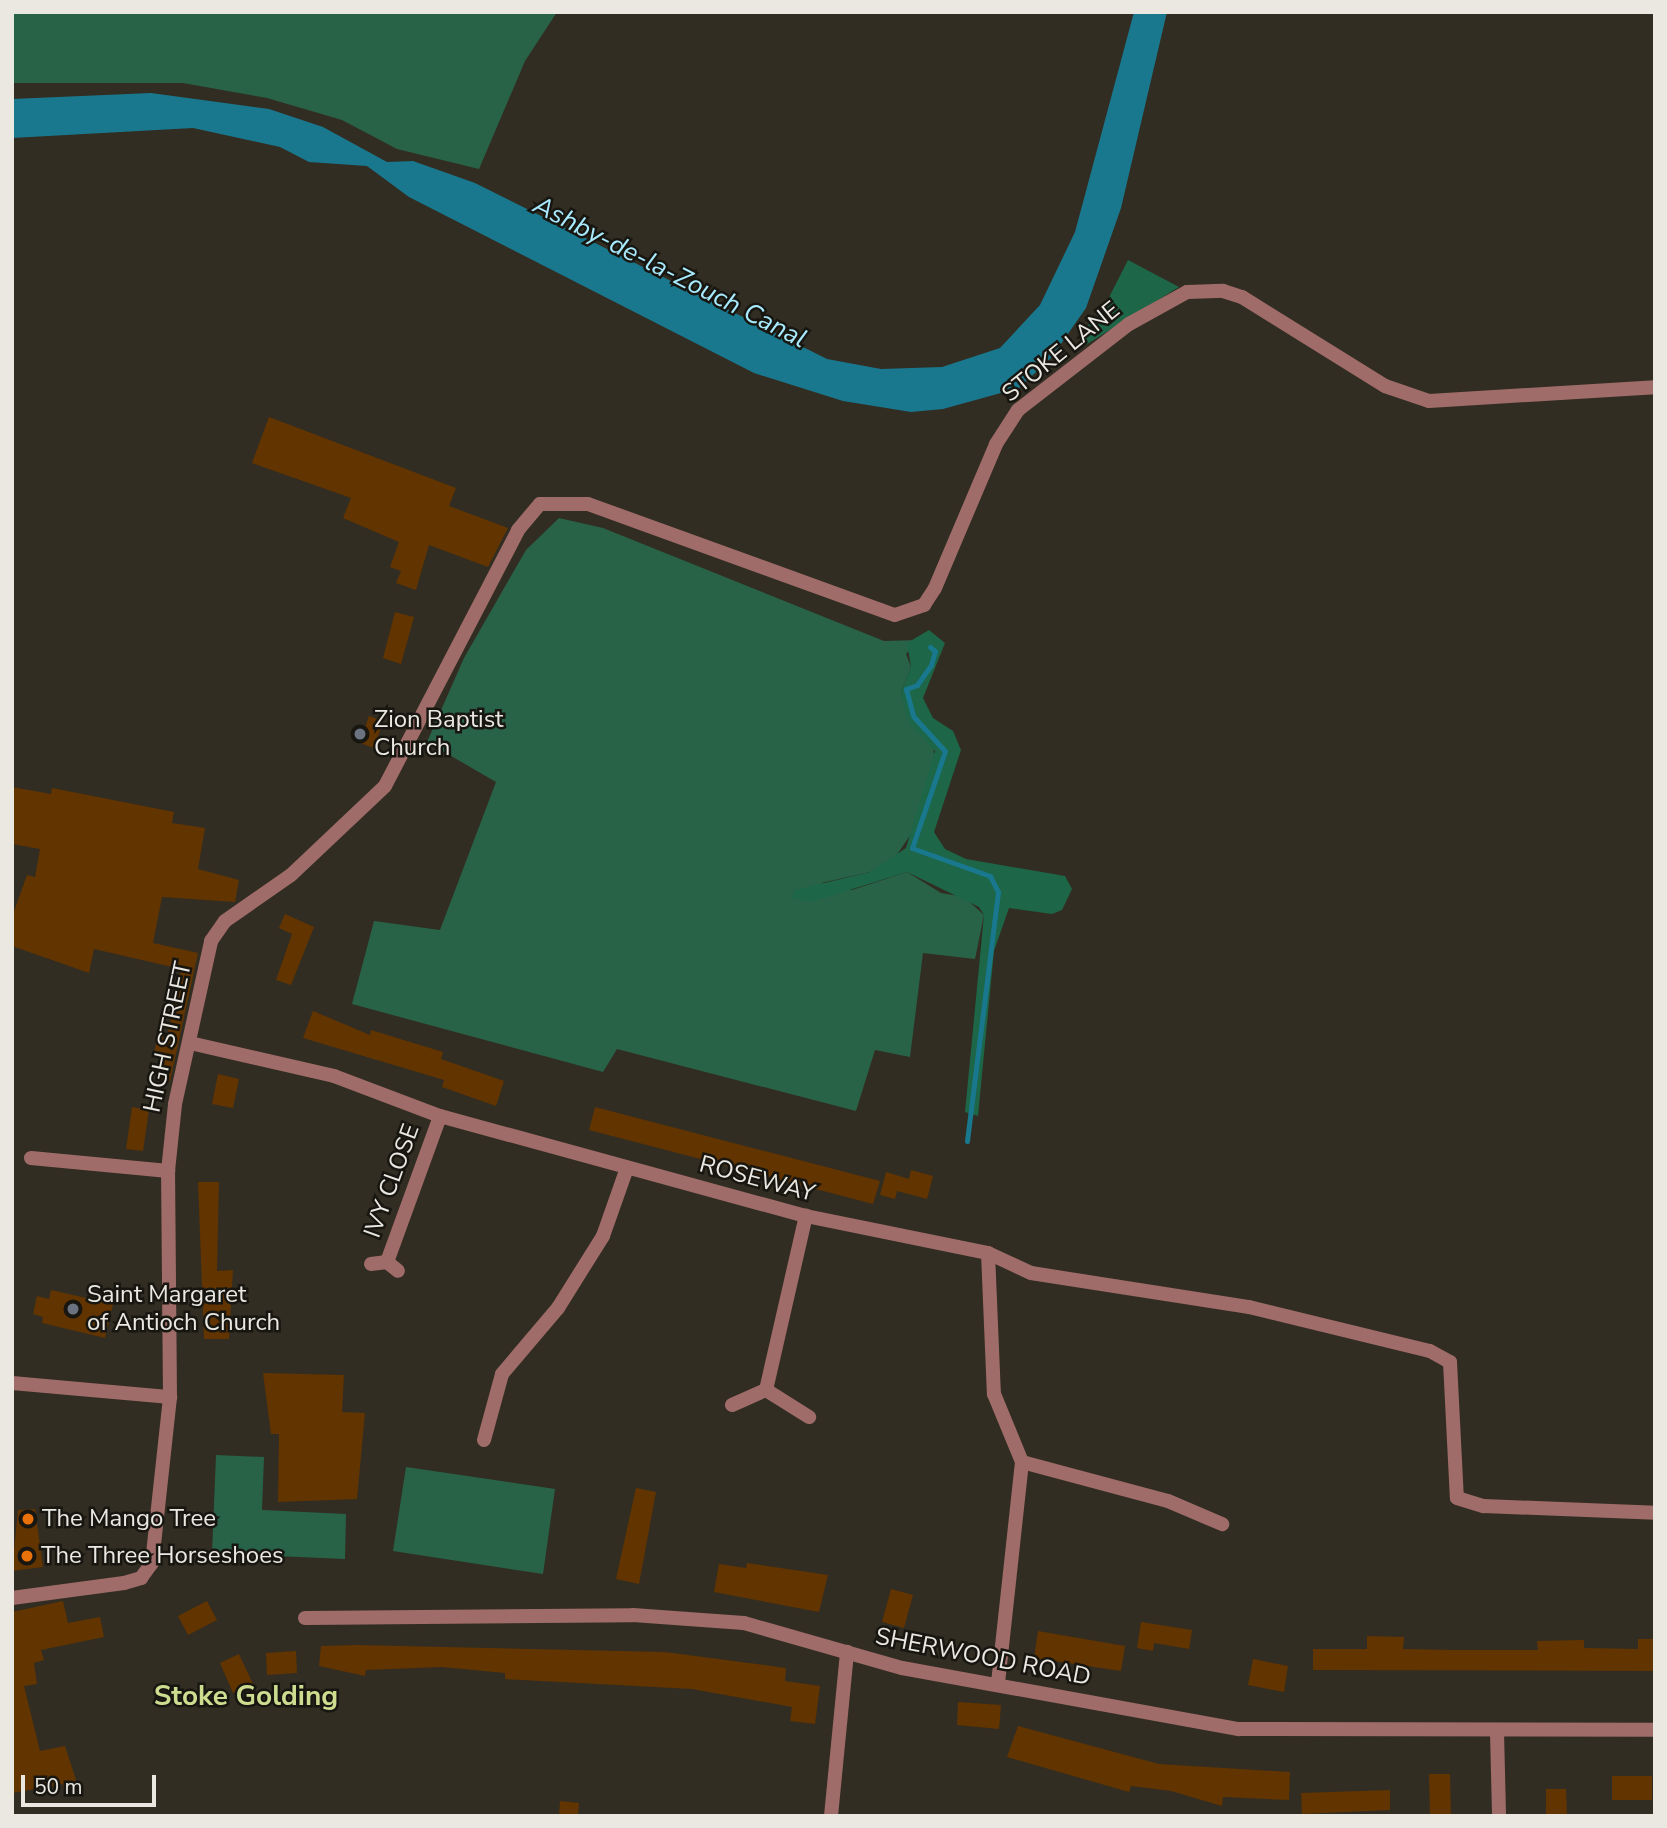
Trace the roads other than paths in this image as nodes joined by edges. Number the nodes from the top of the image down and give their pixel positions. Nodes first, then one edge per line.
1 (1655, 387) edge
2 (555, 501) joint
3 (190, 1043) junction
4 (440, 1116) junction
5 (31, 1158) dead end
6 (627, 1168) junction
7 (168, 1171) junction
8 (806, 1216) junction
9 (988, 1253) junction
10 (371, 1264) dead end
11 (12, 1383) edge
12 (766, 1390) junction
13 (170, 1397) junction
14 (732, 1405) dead end
15 (809, 1417) dead end
16 (484, 1440) dead end
17 (1022, 1462) junction
18 (1655, 1513) edge
19 (1222, 1524) dead end
20 (12, 1598) edge
21 (305, 1618) dead end
22 (847, 1652) junction
23 (998, 1682) junction
24 (1655, 1730) edge
25 (1497, 1732) junction
26 (831, 1816) edge
27 (1499, 1816) edge

1 - 2 street, STOKE LANE
2 - 3 street, HIGH STREET
3 - 4 street, ROSEWAY
3 - 7 street, HIGH STREET
4 - 6 street, ROSEWAY
4 - 10 street, IVY CLOSE
5 - 7 street
6 - 8 street, ROSEWAY
6 - 16 street
7 - 13 street, HIGH STREET
8 - 9 street, ROSEWAY
8 - 12 street
9 - 17 street
9 - 18 street, ROSEWAY
11 - 13 street
12 - 14 street
12 - 15 street
13 - 20 street, HIGH STREET
17 - 19 street
17 - 23 street
21 - 22 street, SHERWOOD ROAD
22 - 23 street, SHERWOOD ROAD
22 - 26 street
23 - 25 street, SHERWOOD ROAD
24 - 25 street, SHERWOOD ROAD
25 - 27 street

